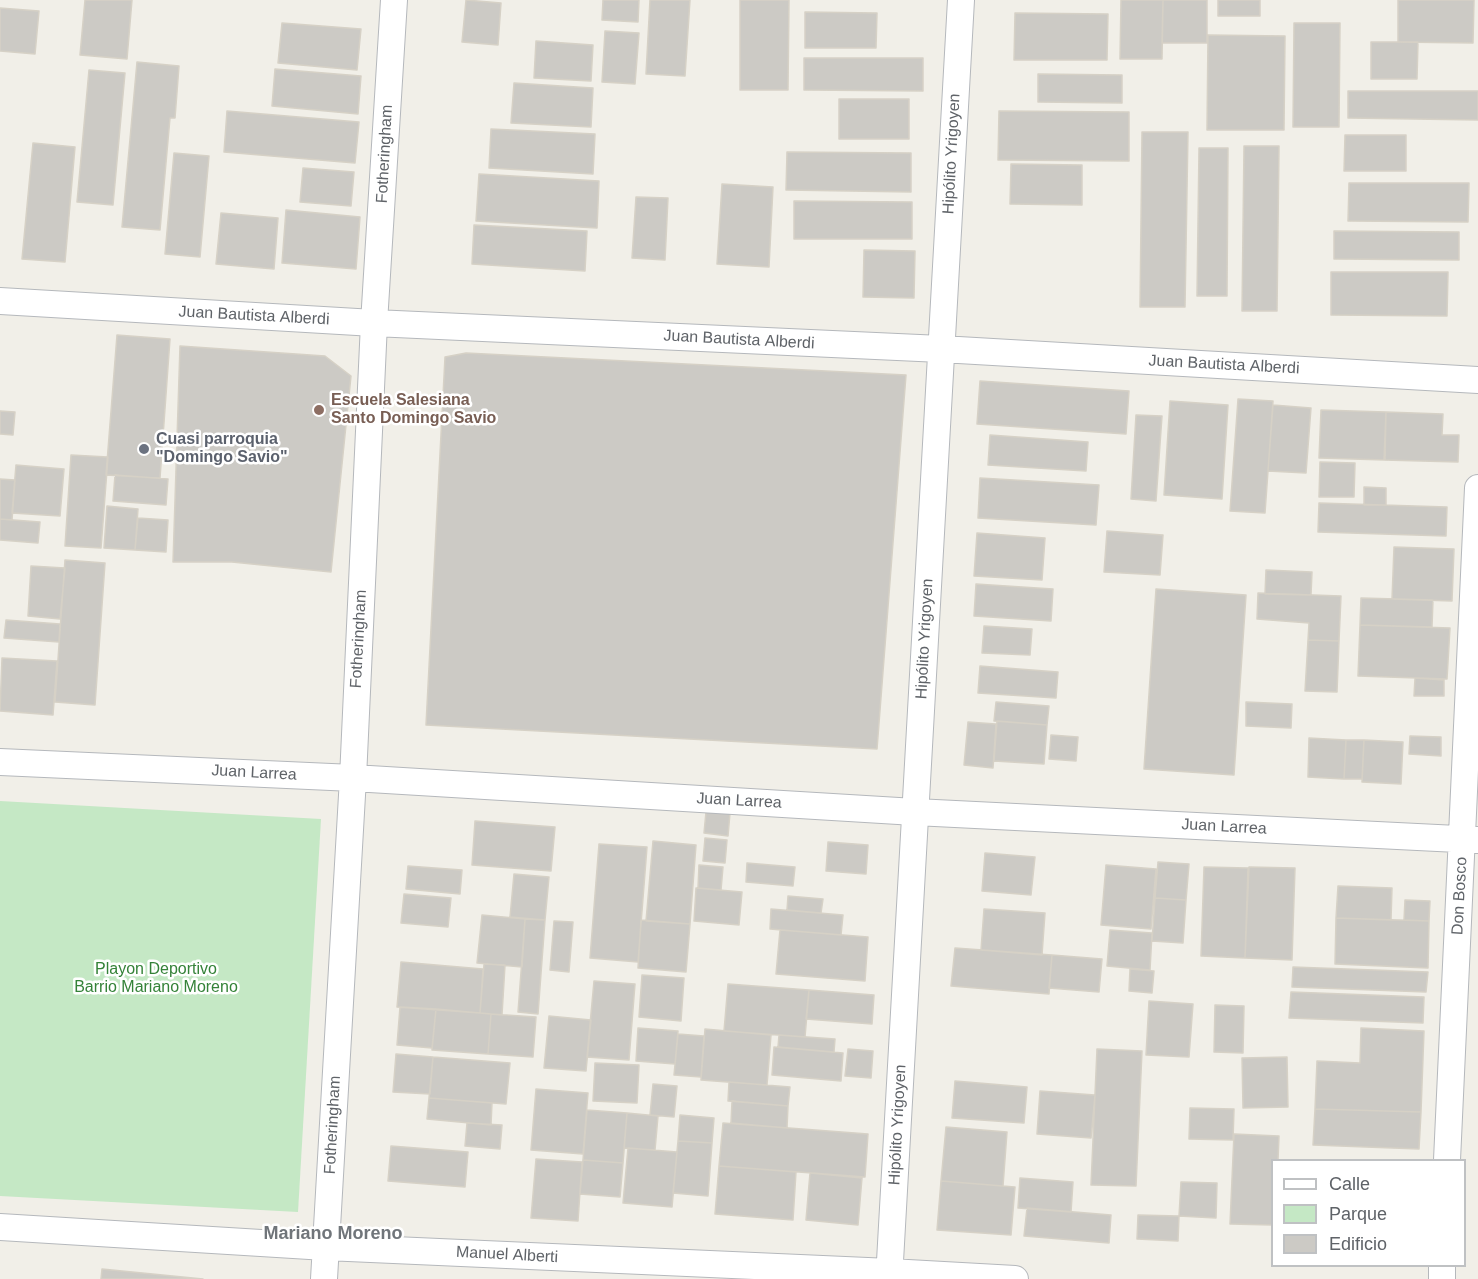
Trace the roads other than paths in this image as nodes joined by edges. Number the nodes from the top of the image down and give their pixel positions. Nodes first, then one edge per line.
1 (394, 0) edge
2 (961, 0) edge
3 (0, 301) edge
4 (374, 323) junction
5 (941, 349) junction
6 (1478, 380) edge
7 (1478, 488) edge
8 (0, 762) edge
9 (352, 778) junction
10 (915, 812) junction
11 (1471, 840) edge
12 (1448, 1159) edge
13 (0, 1227) edge
14 (326, 1246) junction
15 (890, 1275) edge
16 (324, 1279) edge
17 (1015, 1279) edge

1 - 4 street, Fotheringham
2 - 5 street, Hipólito Yrigoyen
3 - 4 street, Juan Bautista Alberdi
4 - 5 street, Juan Bautista Alberdi
4 - 9 street, Fotheringham
5 - 6 street, Juan Bautista Alberdi
5 - 10 street, Hipólito Yrigoyen
7 - 11 street, Don Bosco
8 - 9 street, Juan Larrea
9 - 10 street, Juan Larrea
9 - 14 street, Fotheringham
10 - 11 street, Juan Larrea
10 - 15 street, Hipólito Yrigoyen
11 - 12 street, Don Bosco
13 - 14 street, Manuel Alberti
14 - 15 street, Manuel Alberti
14 - 16 street, Fotheringham
15 - 17 street, Manuel Alberti

